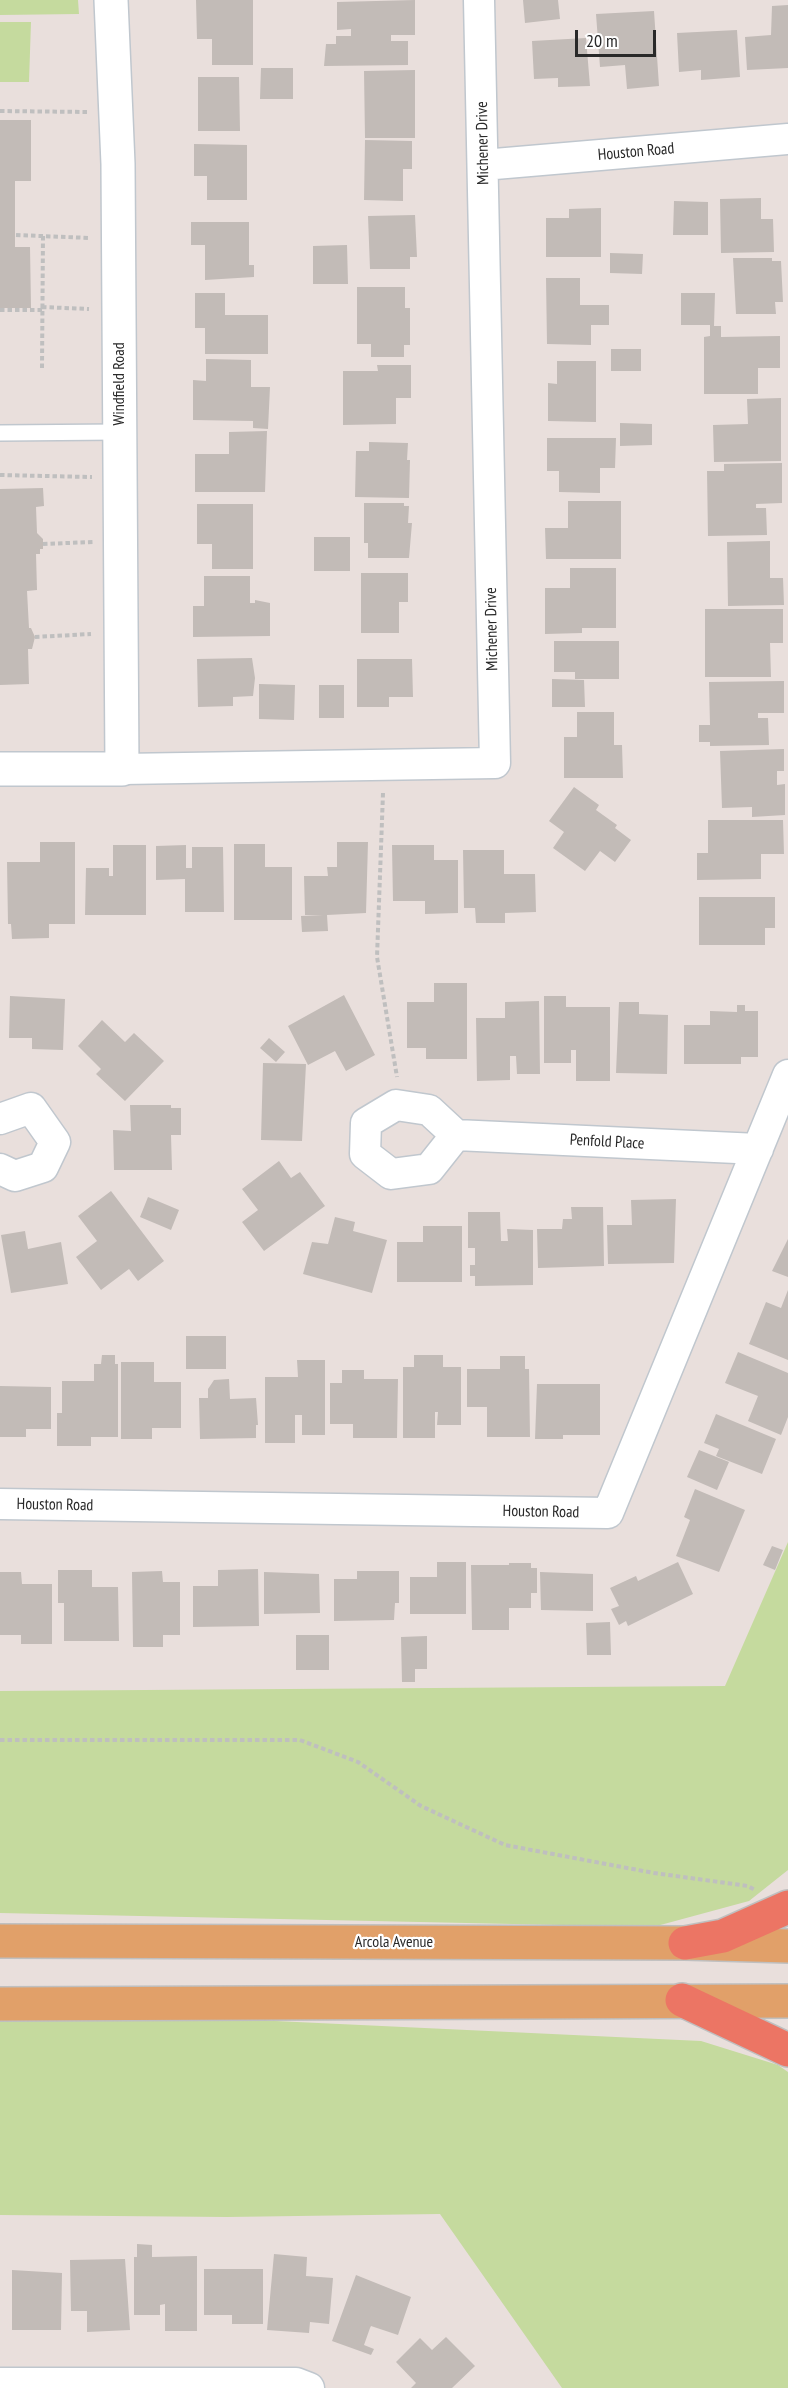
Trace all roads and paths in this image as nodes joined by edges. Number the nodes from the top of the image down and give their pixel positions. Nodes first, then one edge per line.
1 (111, 0) edge
2 (479, 0) edge
3 (0, 111) edge
4 (115, 113) junction
5 (788, 140) edge
6 (483, 165) junction
7 (16, 235) dead end
8 (42, 235) junction
9 (118, 240) junction
10 (42, 309) junction
11 (119, 309) junction
12 (0, 310) edge
13 (42, 368) dead end
14 (119, 432) junction
15 (0, 433) edge
16 (0, 475) edge
17 (120, 478) junction
18 (120, 541) junction
19 (43, 544) dead end
20 (121, 632) junction
21 (35, 638) dead end
22 (384, 765) junction
23 (0, 769) edge
24 (122, 769) junction
25 (788, 1075) edge
26 (396, 1105) junction
27 (0, 1119) edge
28 (456, 1135) junction
29 (758, 1149) junction
30 (0, 1169) edge
31 (0, 1504) edge
32 (0, 1740) edge
33 (758, 1891) dead end
34 (788, 1907) edge
35 (0, 1941) edge
36 (685, 1943) junction
37 (788, 1946) edge
38 (682, 2000) junction
39 (788, 2001) edge
40 (0, 2004) edge
41 (788, 2050) edge
42 (0, 2383) edge
43 (309, 2388) edge

1 - 4 street, Windfield Road
2 - 6 street, Michener Drive
3 - 4 path
4 - 9 street, Windfield Road
5 - 6 street, Houston Road
6 - 22 street, Michener Drive
7 - 8 path
8 - 9 path
8 - 10 path
9 - 11 street, Windfield Road
10 - 11 path
10 - 12 path
10 - 13 path
11 - 14 street, Windfield Road
14 - 15 lane
14 - 17 street, Windfield Road
16 - 17 path
17 - 18 street, Windfield Road
18 - 19 path
18 - 20 street, Windfield Road
20 - 21 path
20 - 24 street, Windfield Road
22 - 24 street, Michener Drive
22 - 26 path
23 - 24 street, Michener Drive
25 - 29 street, Houston Road
26 - 28 street
26 - 28 street
27 - 30 street
28 - 29 street, Penfold Place
29 - 31 street, Houston Road
32 - 33 path
34 - 36 highway
35 - 36 main road, Arcola Avenue
36 - 37 main road, Arcola Avenue
38 - 39 main road
38 - 40 main road
38 - 41 highway
42 - 43 street

